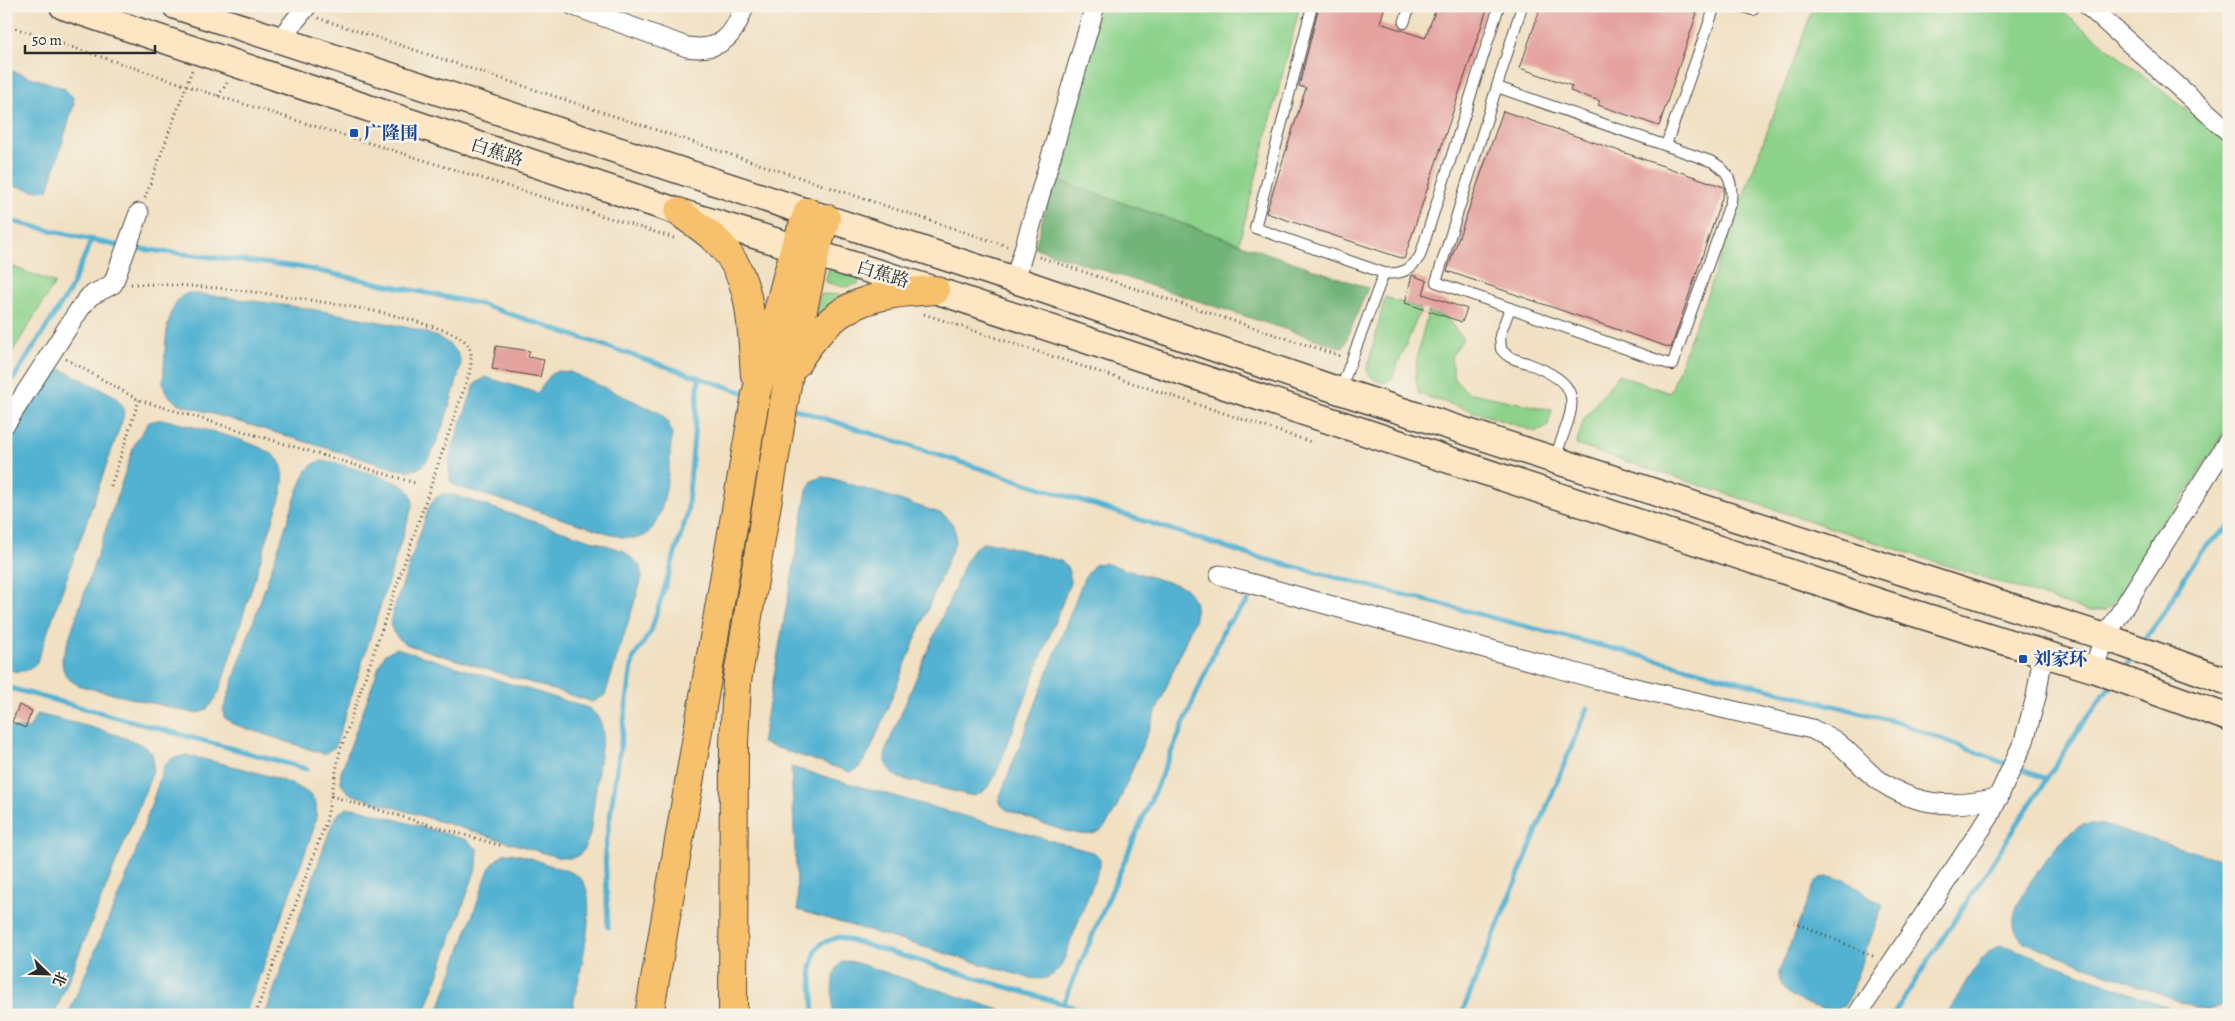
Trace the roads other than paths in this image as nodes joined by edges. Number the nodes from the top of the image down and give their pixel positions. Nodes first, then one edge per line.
1 (62, 6) edge
2 (176, 6) edge
3 (574, 6) edge
4 (744, 6) edge
5 (1095, 6) edge
6 (1312, 6) edge
7 (1410, 6) edge
8 (1499, 6) edge
9 (1522, 6) edge
10 (1716, 6) edge
11 (1741, 6) edge
12 (2088, 6) edge
13 (304, 10) edge
14 (1753, 10) dead end
15 (1404, 23) dead end
16 (279, 40) junction
17 (1497, 87) junction
18 (2229, 132) edge
19 (1666, 146) junction
20 (679, 212) junction
21 (140, 213) road end
22 (817, 215) junction
23 (805, 250) junction
24 (1384, 273) junction
25 (1015, 280) junction
26 (935, 290) junction
27 (1510, 308) junction
28 (788, 379) junction
29 (1340, 391) junction
30 (756, 394) junction
31 (6, 423) edge
32 (2229, 440) edge
33 (1554, 460) junction
34 (1220, 575) dead end
35 (2105, 637) junction
36 (2043, 654) junction
37 (2093, 669) junction
38 (2229, 682) edge
39 (2229, 718) edge
40 (1999, 797) junction
41 (650, 1015) edge
42 (733, 1015) edge
43 (1857, 1015) edge

1 - 20 main road, 白蕉路
2 - 16 main road
3 - 4 street
5 - 25 street
6 - 24 lane
7 - 15 lane
8 - 24 lane
9 - 17 lane
10 - 19 lane
11 - 14 lane
12 - 18 street
13 - 16 street
16 - 22 main road
17 - 19 lane
17 - 27 lane
19 - 27 lane
20 - 23 main road, 白蕉路
20 - 30 highway
21 - 31 street
22 - 23 highway
22 - 25 main road
23 - 26 main road, 白蕉路
23 - 28 highway
23 - 30 highway
24 - 29 lane
25 - 29 main road
26 - 28 highway
26 - 36 main road, 白蕉路
27 - 33 lane
28 - 42 highway
29 - 33 main road
30 - 41 highway
32 - 35 street
33 - 35 main road
34 - 40 street
35 - 37 street
35 - 38 main road
36 - 37 main road, 白蕉路
36 - 40 street
37 - 39 main road, 白蕉路
40 - 43 street

